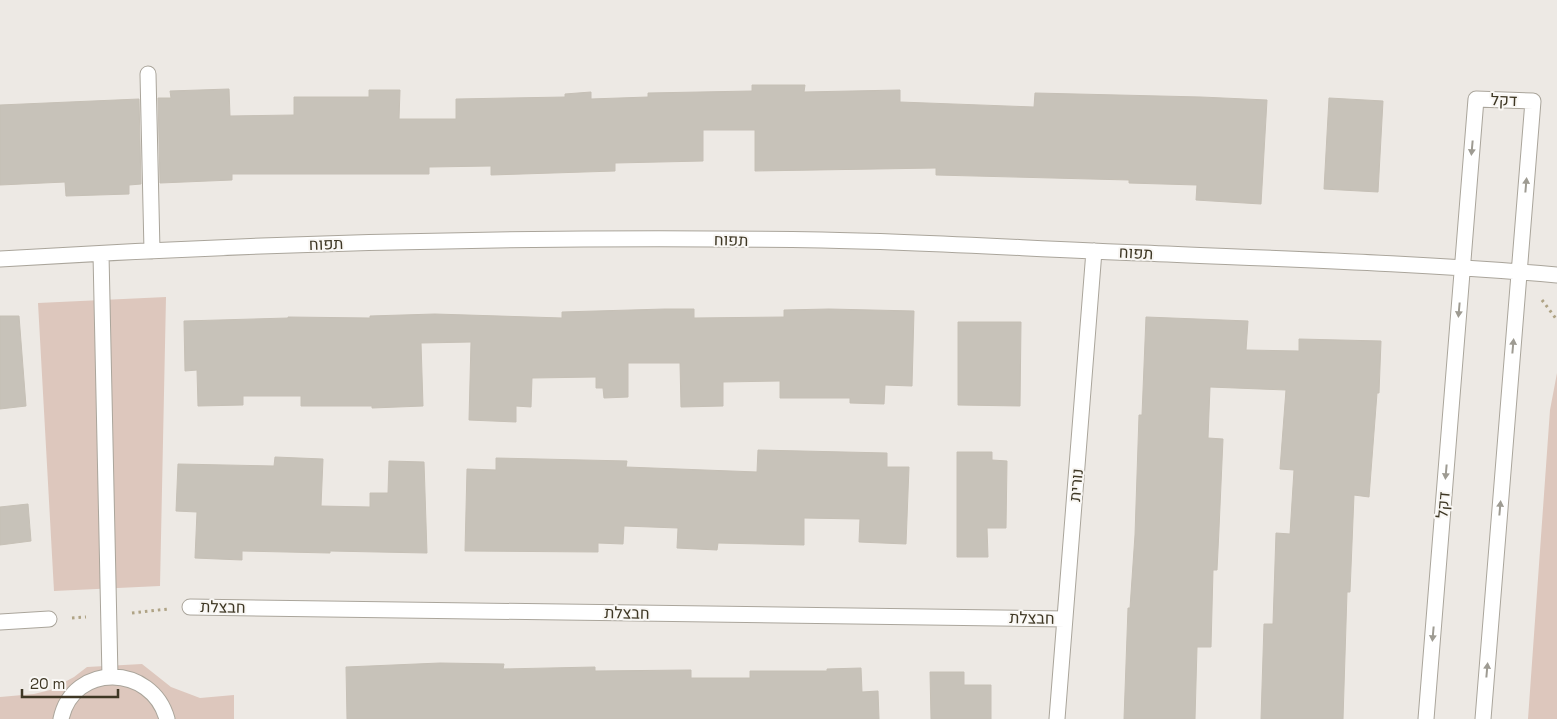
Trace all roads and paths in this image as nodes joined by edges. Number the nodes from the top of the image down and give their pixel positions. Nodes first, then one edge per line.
1 (148, 74) dead end
2 (152, 251) junction
3 (1094, 251) junction
4 (101, 254) junction
5 (0, 259) edge
6 (1462, 268) junction
7 (1519, 271) junction
8 (1557, 275) edge
9 (190, 607) dead end
10 (49, 619) dead end
11 (1065, 619) junction
12 (0, 622) edge
13 (110, 677) junction
14 (61, 719) edge
15 (167, 719) edge
16 (1057, 719) edge
17 (1426, 719) edge
18 (1483, 719) edge

1 - 2 street
2 - 3 street, תפוח
2 - 4 street, תפוח
3 - 6 street, תפוח
3 - 11 street, נורית
4 - 5 street, תפוח
4 - 13 street
6 - 7 street, תפוח
7 -> 6 street, דקל
6 -> 17 street, דקל
7 - 8 street, תפוח
18 -> 7 street, דקל
9 - 11 street, חבצלת
10 - 12 street
11 - 16 street, נורית
13 - 14 street
13 - 15 street

